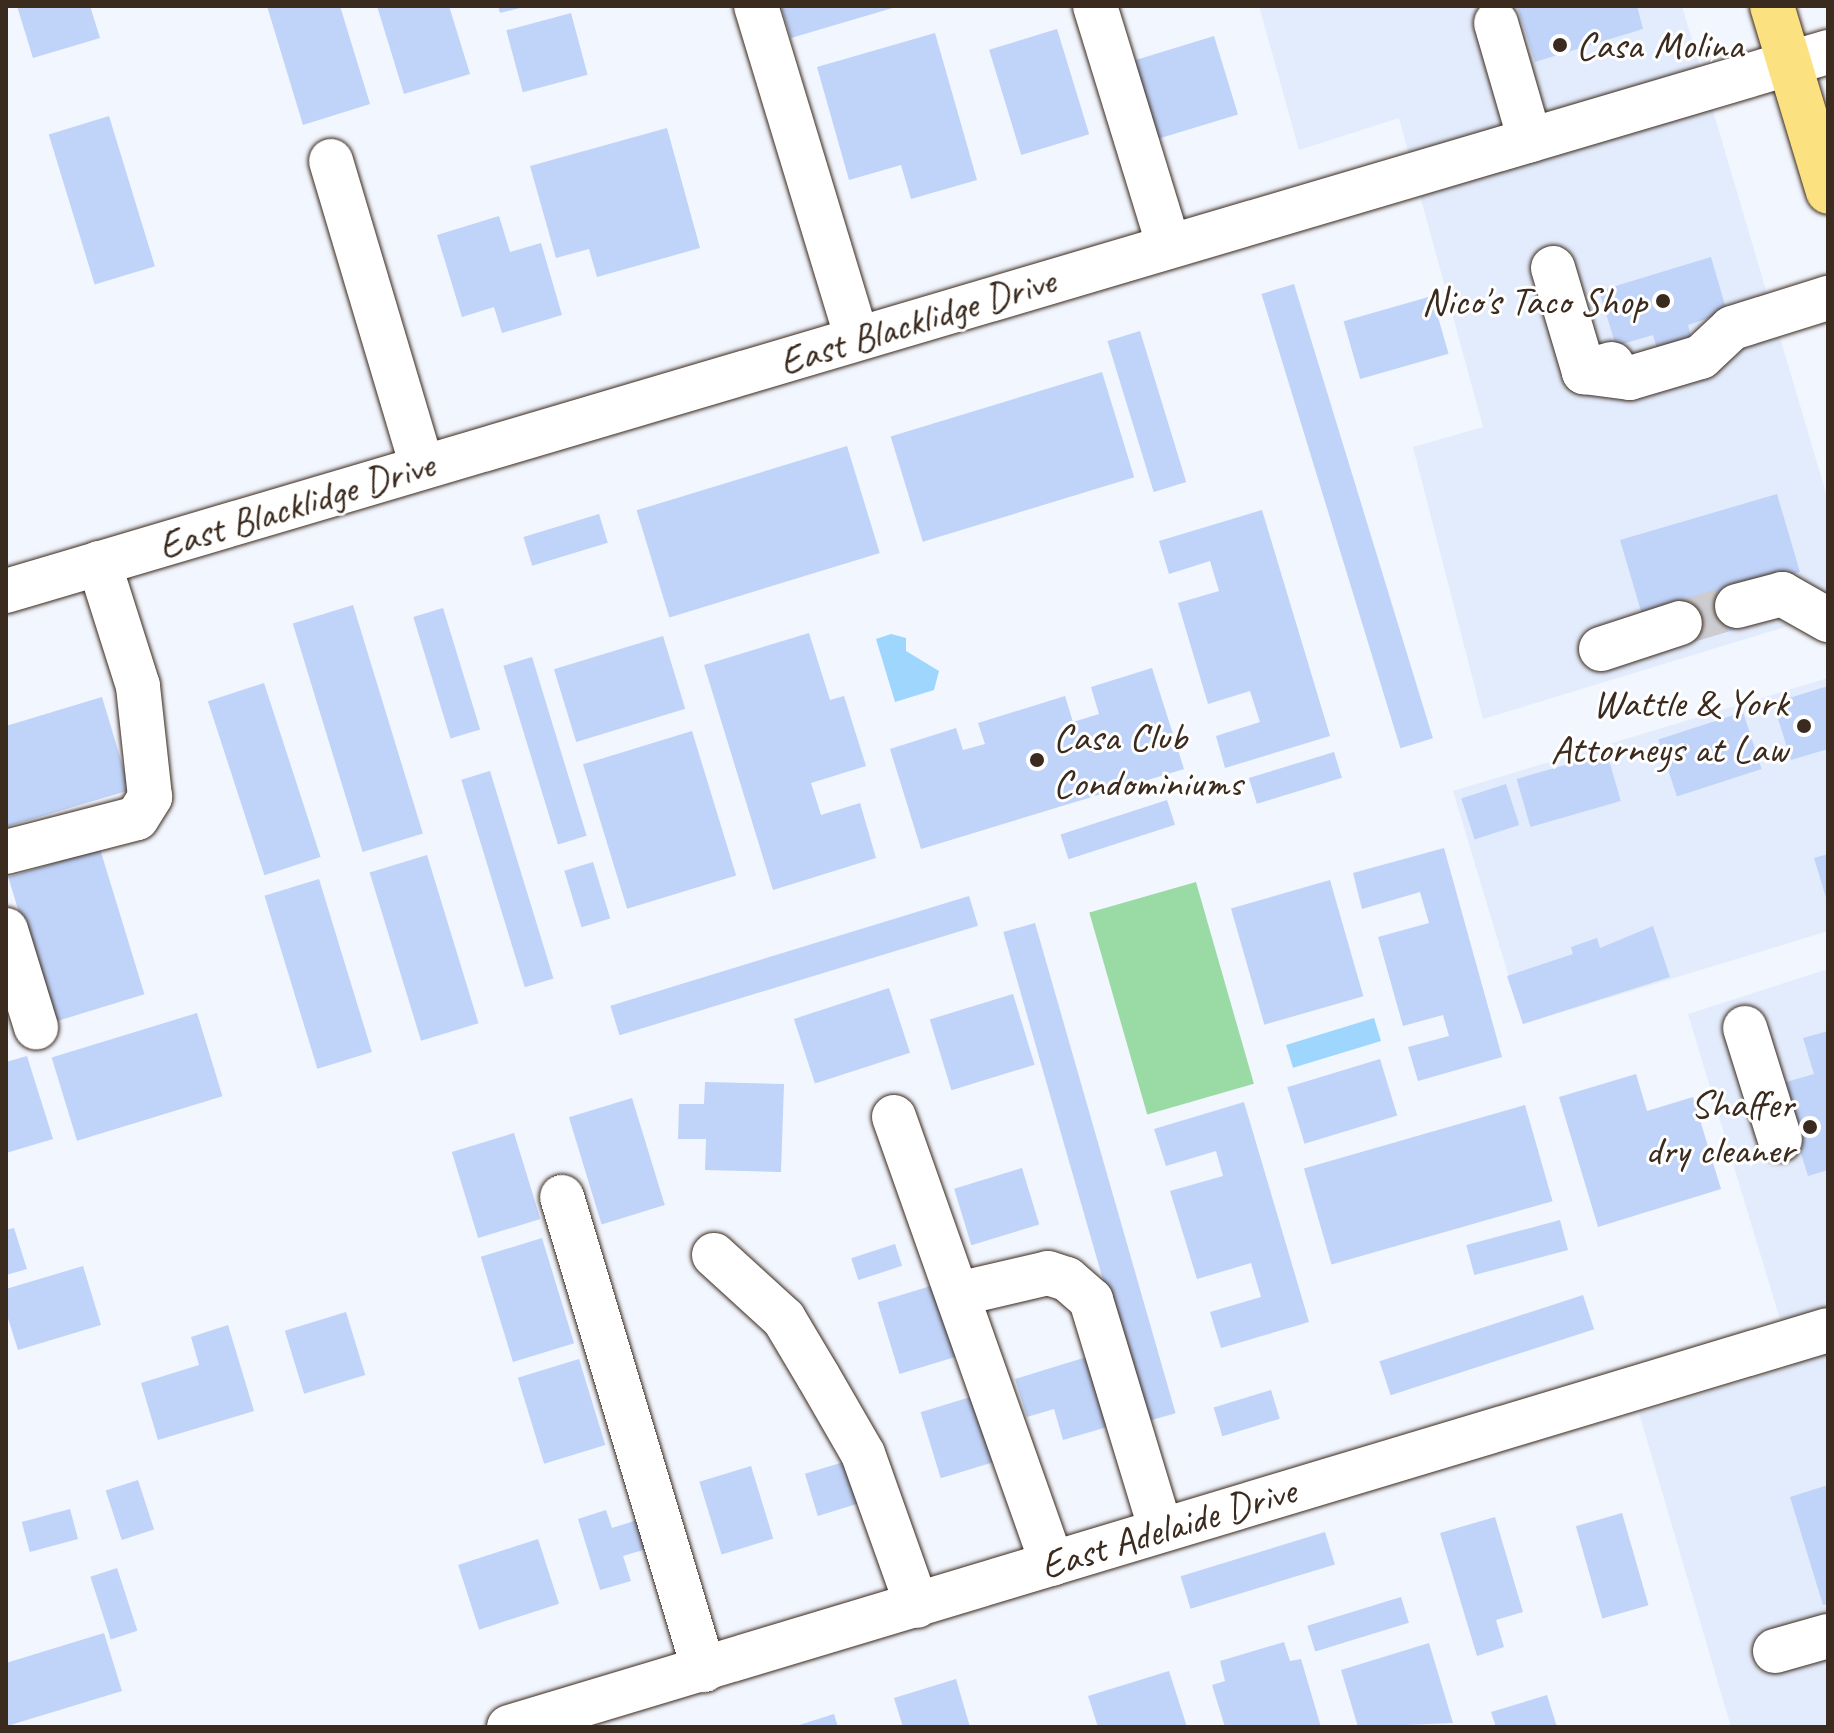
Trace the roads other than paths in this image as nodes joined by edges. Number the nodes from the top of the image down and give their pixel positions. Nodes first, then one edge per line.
1 (756, 6) edge
2 (1095, 6) edge
3 (1772, 6) edge
4 (1496, 23) dead end
5 (1808, 58) edge
6 (1530, 140) junction
7 (331, 161) dead end
8 (1828, 192) edge
9 (1169, 246) junction
10 (1553, 268) dead end
11 (1828, 298) edge
12 (857, 338) junction
13 (1694, 339) junction
14 (1584, 372) junction
15 (422, 467) junction
16 (99, 563) junction
17 (6, 591) edge
18 (1737, 606) tunnel mouth
19 (1828, 620) edge
20 (1680, 623) tunnel mouth
21 (1601, 649) dead end
22 (6, 852) edge
23 (6, 930) edge
24 (36, 1027) dead end
25 (1745, 1028) dead end
26 (894, 1117) dead end
27 (1780, 1140) dead end
28 (562, 1197) dead end
29 (714, 1255) dead end
30 (958, 1294) junction
31 (1828, 1330) edge
32 (1161, 1530) junction
33 (1052, 1564) junction
34 (917, 1606) junction
35 (1828, 1636) edge
36 (1775, 1651) dead end
37 (704, 1670) junction
38 (509, 1727) edge

1 - 12 street
2 - 9 street
3 - 5 main road
4 - 6 street
5 - 6 street, East Blacklidge Drive
5 - 8 main road
6 - 9 street, East Blacklidge Drive
7 - 15 street
9 - 12 street, East Blacklidge Drive
10 - 14 street
11 - 13 street
12 - 15 street, East Blacklidge Drive
13 - 14 street
13 - 14 street
15 - 16 street, East Blacklidge Drive
16 - 17 street, East Blacklidge Drive
16 - 22 street
18 - 19 street
20 - 21 street
23 - 24 street
25 - 27 street
26 - 30 street
28 - 37 street
29 - 34 street
30 - 32 street
30 - 33 street
31 - 32 street, East Adelaide Drive
32 - 33 street, East Adelaide Drive
33 - 34 street, East Adelaide Drive
34 - 37 street, East Adelaide Drive
35 - 36 street
37 - 38 street, East Adelaide Drive

